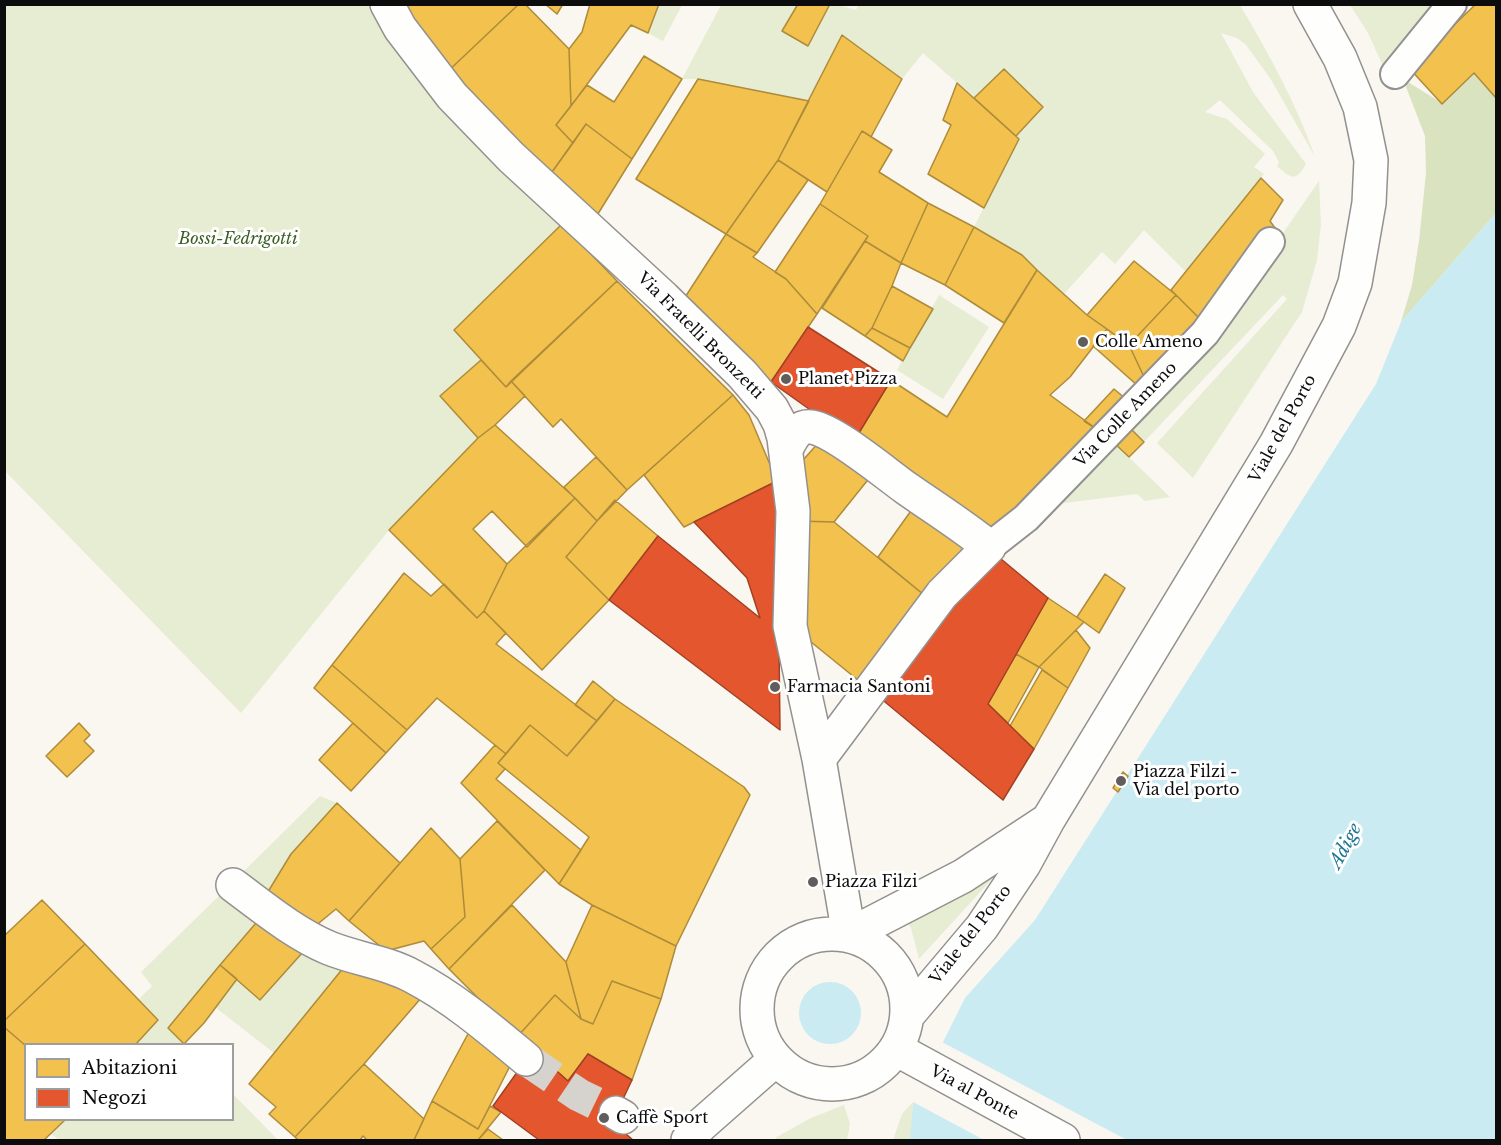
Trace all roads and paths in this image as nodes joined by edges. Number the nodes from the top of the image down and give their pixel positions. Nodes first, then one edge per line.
1 (387, 4) edge
2 (1310, 4) edge
3 (1452, 4) edge
4 (1395, 74) dead end
5 (1270, 242) dead end
6 (786, 449) junction
7 (989, 547) junction
8 (819, 759) junction
9 (1048, 820) junction
10 (233, 885) dead end
11 (849, 935) junction
12 (907, 1016) junction
13 (907, 1055) junction
14 (526, 1059) tunnel mouth
15 (776, 1059) junction
16 (688, 1140) edge
17 (1063, 1140) edge

1 - 6 street, Via Fratelli Bronzetti
2 - 9 street, Viale del Porto
3 - 4 lane
5 - 7 lane, Via Colle Ameno
6 - 7 street
6 - 8 street, Via Fratelli Bronzetti
7 - 8 street, Via Colle Ameno
8 - 11 street
9 - 11 street, Viale del Porto
9 - 12 street, Viale del Porto
10 - 14 street
11 - 12 street
11 - 15 street
12 - 13 street
13 - 15 street
13 - 17 street, Via al Ponte
15 - 16 street

